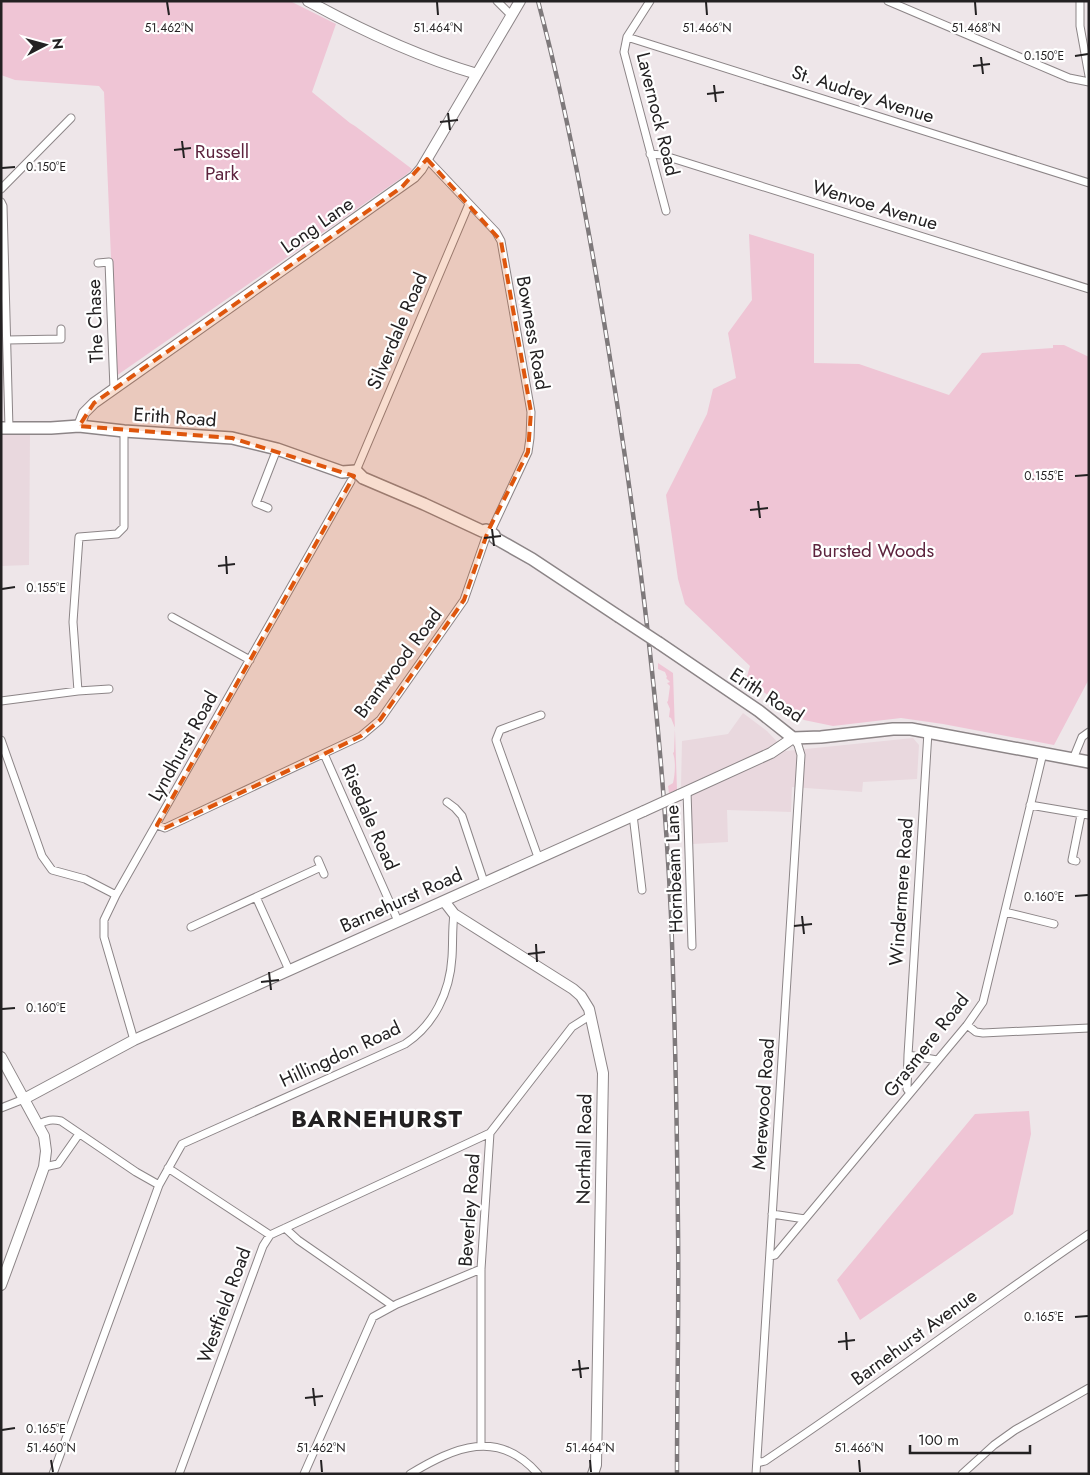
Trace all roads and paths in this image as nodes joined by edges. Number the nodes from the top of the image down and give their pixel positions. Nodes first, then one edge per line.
1 (308, 1) edge
2 (496, 1) edge
3 (650, 1) edge
4 (888, 1) edge
5 (1080, 1) edge
6 (519, 3) edge
7 (511, 15) junction
8 (627, 37) junction
9 (477, 74) junction
10 (1089, 76) edge
11 (1089, 82) edge
12 (71, 118) dead end
13 (650, 154) junction
14 (427, 159) junction
15 (1089, 183) edge
16 (1, 188) edge
17 (1, 202) edge
18 (469, 204) junction
19 (666, 211) dead end
20 (98, 263) dead end
21 (1089, 289) edge
22 (4, 317) edge
23 (60, 329) dead end
24 (7, 340) junction
25 (114, 389) junction
26 (79, 426) junction
27 (5, 428) edge
28 (124, 431) junction
29 (277, 449) junction
30 (357, 477) junction
31 (268, 508) dead end
32 (488, 535) junction
33 (172, 617) dead end
34 (250, 660) junction
35 (109, 689) dead end
36 (78, 691) junction
37 (1, 701) edge
38 (541, 715) dead end
39 (928, 732) junction
40 (1089, 732) edge
41 (793, 738) junction
42 (1, 740) edge
43 (1043, 753) junction
44 (324, 754) junction
45 (1073, 759) junction
46 (1089, 762) edge
47 (683, 793) junction
48 (447, 802) dead end
49 (1030, 806) junction
50 (633, 815) junction
51 (1085, 815) edge
52 (157, 825) junction
53 (538, 857) junction
54 (1076, 861) dead end
55 (321, 867) dead end
56 (484, 882) junction
57 (642, 890) dead end
58 (116, 896) junction
59 (256, 897) junction
60 (444, 901) junction
61 (1004, 912) junction
62 (454, 914) junction
63 (398, 921) junction
64 (1054, 924) dead end
65 (191, 927) dead end
66 (692, 946) dead end
67 (289, 970) junction
68 (591, 1016) junction
69 (967, 1025) junction
70 (1089, 1028) edge
71 (134, 1040) junction
72 (908, 1056) junction
73 (1, 1057) edge
74 (937, 1060) junction
75 (910, 1093) junction
76 (24, 1099) junction
77 (1, 1108) edge
78 (39, 1124) junction
79 (490, 1133) junction
80 (79, 1134) junction
81 (44, 1167) junction
82 (168, 1168) junction
83 (159, 1185) junction
84 (772, 1214) junction
85 (805, 1219) junction
86 (285, 1228) junction
87 (1089, 1234) edge
88 (270, 1235) junction
89 (770, 1256) junction
90 (481, 1269) junction
91 (1, 1285) edge
92 (393, 1306) junction
93 (1089, 1388) edge
94 (481, 1446) junction
95 (757, 1463) junction
96 (54, 1474) edge
97 (179, 1474) edge
98 (304, 1474) edge
99 (410, 1474) edge
100 (538, 1474) edge
101 (593, 1474) edge
102 (756, 1474) edge
103 (962, 1474) edge

1 - 9 street
2 - 7 street
3 - 8 street, Lavernock Road
4 - 11 street
5 - 10 street
6 - 7 street, Long Lane
7 - 9 street, Long Lane
8 - 13 street, Lavernock Road
8 - 15 street, St. Audrey Avenue
9 - 14 street, Long Lane
12 - 16 street
13 - 19 street, Lavernock Road
13 - 21 street, Wenvoe Avenue
14 - 18 street, Bowness Road
14 - 25 street, Long Lane
17 - 22 street
18 - 30 street, Silverdale Road
18 - 32 street, Bowness Road
20 - 25 street, The Chase
22 - 24 street
23 - 24 street
24 - 27 street
25 - 26 street, Long Lane
26 - 27 main road, Erith Road
26 - 28 main road, Erith Road
28 - 29 main road, Erith Road
28 - 36 street
29 - 30 main road, Erith Road
29 - 31 street
30 - 32 main road, Erith Road
30 - 34 street, Lyndhurst Road
32 - 41 main road, Erith Road, bridge
32 - 44 street, Brantwood Road
33 - 34 street
34 - 52 street, Lyndhurst Road
35 - 36 street
36 - 37 street
38 - 53 street
39 - 41 main road, Erith Road
39 - 43 main road, Erith Road
39 - 72 street, Windermere Road
40 - 45 street
41 - 47 street, Barnehurst Road
41 - 84 street, Merewood Road
42 - 58 street
43 - 45 main road, Erith Road
43 - 49 street, Grasmere Road
44 - 52 street, Brantwood Road
44 - 63 street, Risedale Road
45 - 46 main road, Erith Road
47 - 50 street, Barnehurst Road, bridge
47 - 66 street, Hornbeam Lane
48 - 56 street
49 - 51 street
49 - 61 street, Grasmere Road
50 - 53 street, Barnehurst Road
50 - 57 street
51 - 54 street
52 - 58 street, Lyndhurst Road
53 - 56 street, Barnehurst Road
55 - 59 street
56 - 60 street, Barnehurst Road
58 - 71 street, Lyndhurst Road
59 - 65 street
59 - 67 street
60 - 62 street, Northall Road
60 - 63 street, Barnehurst Road
61 - 64 street
61 - 69 street, Grasmere Road
62 - 68 street, Northall Road
62 - 82 street, Hillingdon Road
63 - 67 street, Barnehurst Road
67 - 71 street, Barnehurst Road
68 - 79 street, Beverley Road
68 - 101 street, Northall Road
69 - 70 street
69 - 74 street, Grasmere Road
71 - 76 street, Barnehurst Road
72 - 74 street
72 - 75 street, Windermere Road
73 - 76 street
74 - 75 street, Grasmere Road
75 - 85 street, Grasmere Road
76 - 77 street
76 - 78 street
78 - 80 street
78 - 81 street
79 - 86 street, Westfield Road
79 - 90 street, Beverley Road
80 - 81 street
80 - 83 street
81 - 91 street
82 - 83 street, Hillingdon Road
82 - 88 street
83 - 96 street
84 - 85 street
84 - 89 street, Merewood Road
85 - 89 street, Grasmere Road
86 - 88 street, Westfield Road
86 - 92 street
87 - 95 street, Barnehurst Avenue
88 - 97 street, Westfield Road
89 - 95 street, Merewood Road
90 - 92 street
90 - 94 street, Beverley Road
92 - 98 street
93 - 103 street
94 - 99 street
94 - 100 street
95 - 102 street, Merewood Road

